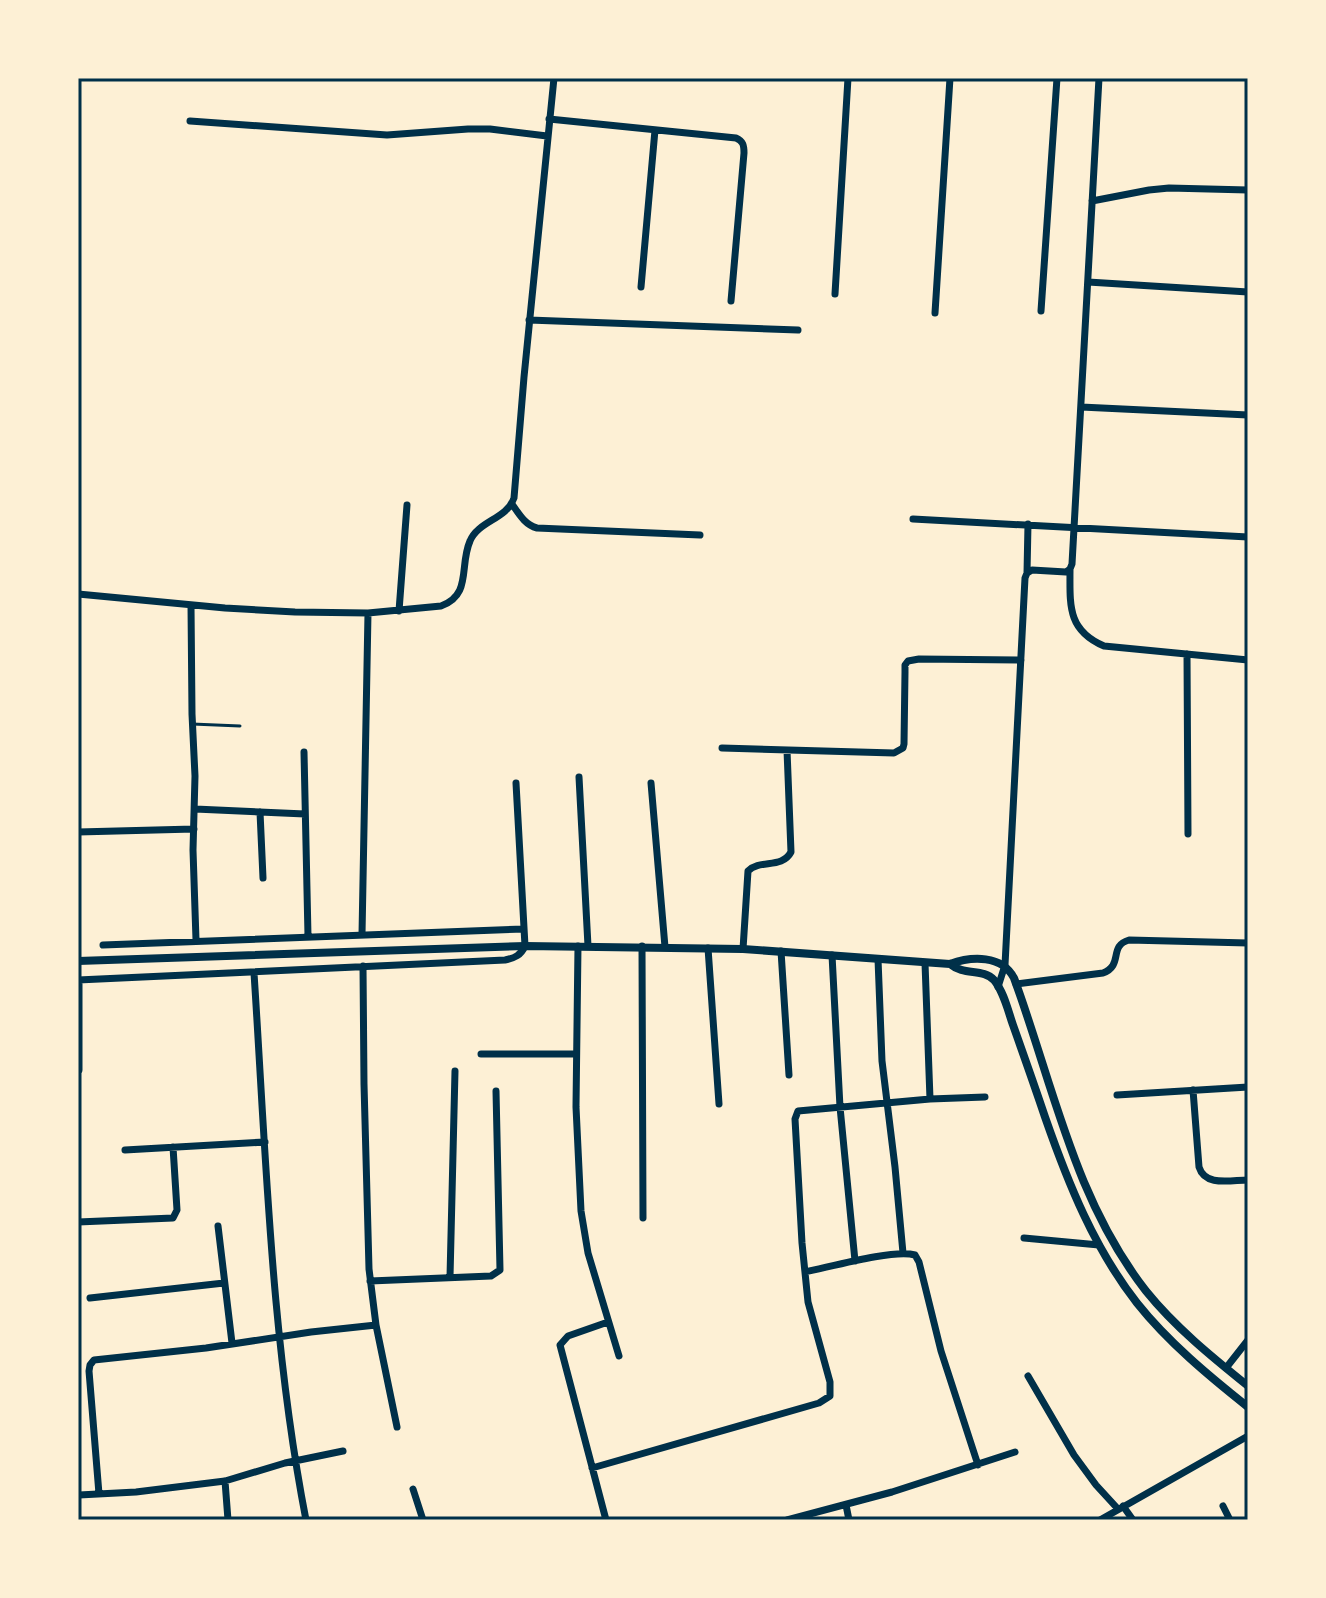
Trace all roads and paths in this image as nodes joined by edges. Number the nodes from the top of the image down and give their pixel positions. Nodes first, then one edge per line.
1 (554, 78) edge
2 (848, 78) edge
3 (950, 78) edge
4 (1057, 78) edge
5 (1099, 78) edge
6 (549, 119) junction
7 (190, 121) dead end
8 (655, 130) junction
9 (547, 136) junction
10 (1248, 190) edge
11 (1092, 201) junction
12 (1088, 282) junction
13 (641, 287) dead end
14 (1248, 292) edge
15 (835, 294) dead end
16 (731, 301) dead end
17 (1041, 311) dead end
18 (935, 313) dead end
19 (529, 320) junction
20 (798, 330) dead end
21 (1081, 407) junction
22 (1248, 415) edge
23 (512, 504) junction
24 (407, 505) dead end
25 (913, 519) dead end
26 (1028, 524) junction
27 (1074, 526) junction
28 (700, 535) dead end
29 (1248, 537) edge
30 (1070, 569) junction
31 (1027, 573) junction
32 (78, 594) edge
33 (191, 605) junction
34 (399, 611) junction
35 (368, 613) junction
36 (1187, 654) junction
37 (1021, 660) junction
38 (1248, 660) edge
39 (192, 724) junction
40 (240, 726) dead end
41 (722, 748) dead end
42 (787, 750) junction
43 (304, 752) dead end
44 (579, 777) dead end
45 (516, 783) dead end
46 (651, 783) dead end
47 (195, 809) junction
48 (260, 812) junction
49 (305, 814) junction
50 (194, 829) junction
51 (78, 832) edge
52 (1188, 834) dead end
53 (263, 878) dead end
54 (524, 929) junction
55 (362, 935) junction
56 (308, 936) junction
57 (196, 940) junction
58 (1248, 943) edge
59 (103, 945) dead end
60 (525, 946) junction
61 (583, 946) junction
62 (642, 946) junction
63 (665, 947) junction
64 (708, 948) junction
65 (743, 949) junction
66 (781, 951) junction
67 (832, 955) junction
68 (878, 959) junction
69 (78, 961) edge
70 (925, 963) junction
71 (950, 964) junction
72 (1005, 965) junction
73 (363, 966) junction
74 (254, 973) junction
75 (78, 980) edge
76 (1016, 984) junction
77 (998, 987) junction
78 (481, 1054) dead end
79 (576, 1054) junction
80 (79, 1070) edge
81 (455, 1071) dead end
82 (789, 1075) dead end
83 (1248, 1087) edge
84 (1193, 1090) junction
85 (496, 1091) dead end
86 (1117, 1095) dead end
87 (985, 1097) dead end
88 (930, 1099) junction
89 (887, 1103) junction
90 (719, 1104) dead end
91 (840, 1107) junction
92 (265, 1142) junction
93 (173, 1147) junction
94 (125, 1150) dead end
95 (1248, 1180) edge
96 (643, 1218) dead end
97 (78, 1222) edge
98 (218, 1226) dead end
99 (1024, 1238) dead end
100 (1099, 1245) junction
101 (903, 1253) junction
102 (855, 1261) junction
103 (805, 1272) junction
104 (450, 1277) junction
105 (370, 1281) junction
106 (224, 1283) junction
107 (90, 1298) dead end
108 (608, 1322) junction
109 (376, 1325) junction
110 (279, 1337) junction
111 (1248, 1340) edge
112 (232, 1343) junction
113 (619, 1356) dead end
114 (1226, 1368) junction
115 (1028, 1376) dead end
116 (1248, 1386) edge
117 (1248, 1407) edge
118 (397, 1427) dead end
119 (1248, 1436) edge
120 (343, 1451) dead end
121 (1015, 1452) dead end
122 (295, 1461) junction
123 (978, 1465) junction
124 (592, 1468) junction
125 (225, 1481) junction
126 (413, 1489) dead end
127 (99, 1494) junction
128 (79, 1495) edge
129 (846, 1505) junction
130 (1223, 1506) dead end
131 (1120, 1508) junction
132 (228, 1520) edge
133 (306, 1520) edge
134 (423, 1520) edge
135 (606, 1520) edge
136 (787, 1520) edge
137 (849, 1520) edge
138 (1100, 1520) edge
139 (1133, 1520) edge
140 (1230, 1520) edge

1 - 6 street
2 - 15 street
3 - 18 street
4 - 17 street
5 - 11 street
6 - 8 street
6 - 9 street
7 - 9 street
8 - 13 street
8 - 16 street
9 - 19 street
10 - 11 street
11 - 12 street
12 - 14 street
12 - 21 street
19 - 20 street
19 - 23 street
21 - 22 street
21 - 27 street
23 - 28 street
23 - 34 street
24 - 34 street
25 - 26 street
26 - 27 street
26 - 31 street
27 - 29 street
27 - 30 street
30 - 31 street
30 - 36 street
31 - 37 street
32 - 33 street
33 - 35 street
33 - 39 street
34 - 35 street
35 - 55 street
36 - 38 street
36 - 52 street
37 - 42 street
37 - 72 street
39 - 40 lane
39 - 47 street
41 - 42 street
42 - 65 street
43 - 49 street
44 - 61 street
45 - 54 street
46 - 63 street
47 - 48 street
47 - 50 street
48 - 49 street
48 - 53 street
49 - 56 street
50 - 51 street
50 - 57 street
54 - 55 street
54 - 60 street
55 - 56 street
56 - 57 street
57 - 59 street
58 - 76 street
60 - 61 street
60 - 69 street
60 - 73 street
61 - 62 street
61 - 79 street
62 - 63 street
62 - 96 street
63 - 64 street
64 - 65 street
64 - 90 street
65 - 66 street
66 - 67 street
66 - 82 street
67 - 68 street
67 - 91 street
68 - 70 street
68 - 89 street
70 - 71 street
70 - 88 street
71 - 72 street
71 - 77 street
72 - 76 street
72 - 77 street
73 - 74 street
73 - 105 street
74 - 75 street
74 - 92 street
75 - 80 street
76 - 114 street
77 - 100 street
78 - 79 street
79 - 108 street
81 - 104 street
83 - 84 street
84 - 86 street
84 - 95 street
85 - 104 street
87 - 88 street
88 - 89 street
89 - 91 street
89 - 101 street
91 - 102 street
91 - 103 street
92 - 93 street
92 - 110 street
93 - 94 street
93 - 97 street
98 - 106 street
99 - 100 street
100 - 117 street
101 - 102 street
101 - 123 street
102 - 103 street
103 - 124 street
104 - 105 street
105 - 109 street
106 - 107 street
106 - 112 street
108 - 113 street
108 - 124 street
109 - 110 street
109 - 118 street
110 - 112 street
110 - 122 street
111 - 114 street
112 - 127 street
114 - 116 street
115 - 131 street
119 - 131 street
120 - 122 street
121 - 123 street
122 - 125 street
122 - 133 street
123 - 129 street
124 - 135 street
125 - 127 street
125 - 132 street
126 - 134 street
127 - 128 street
129 - 136 street
129 - 137 street
130 - 140 street
131 - 138 street
131 - 139 street

